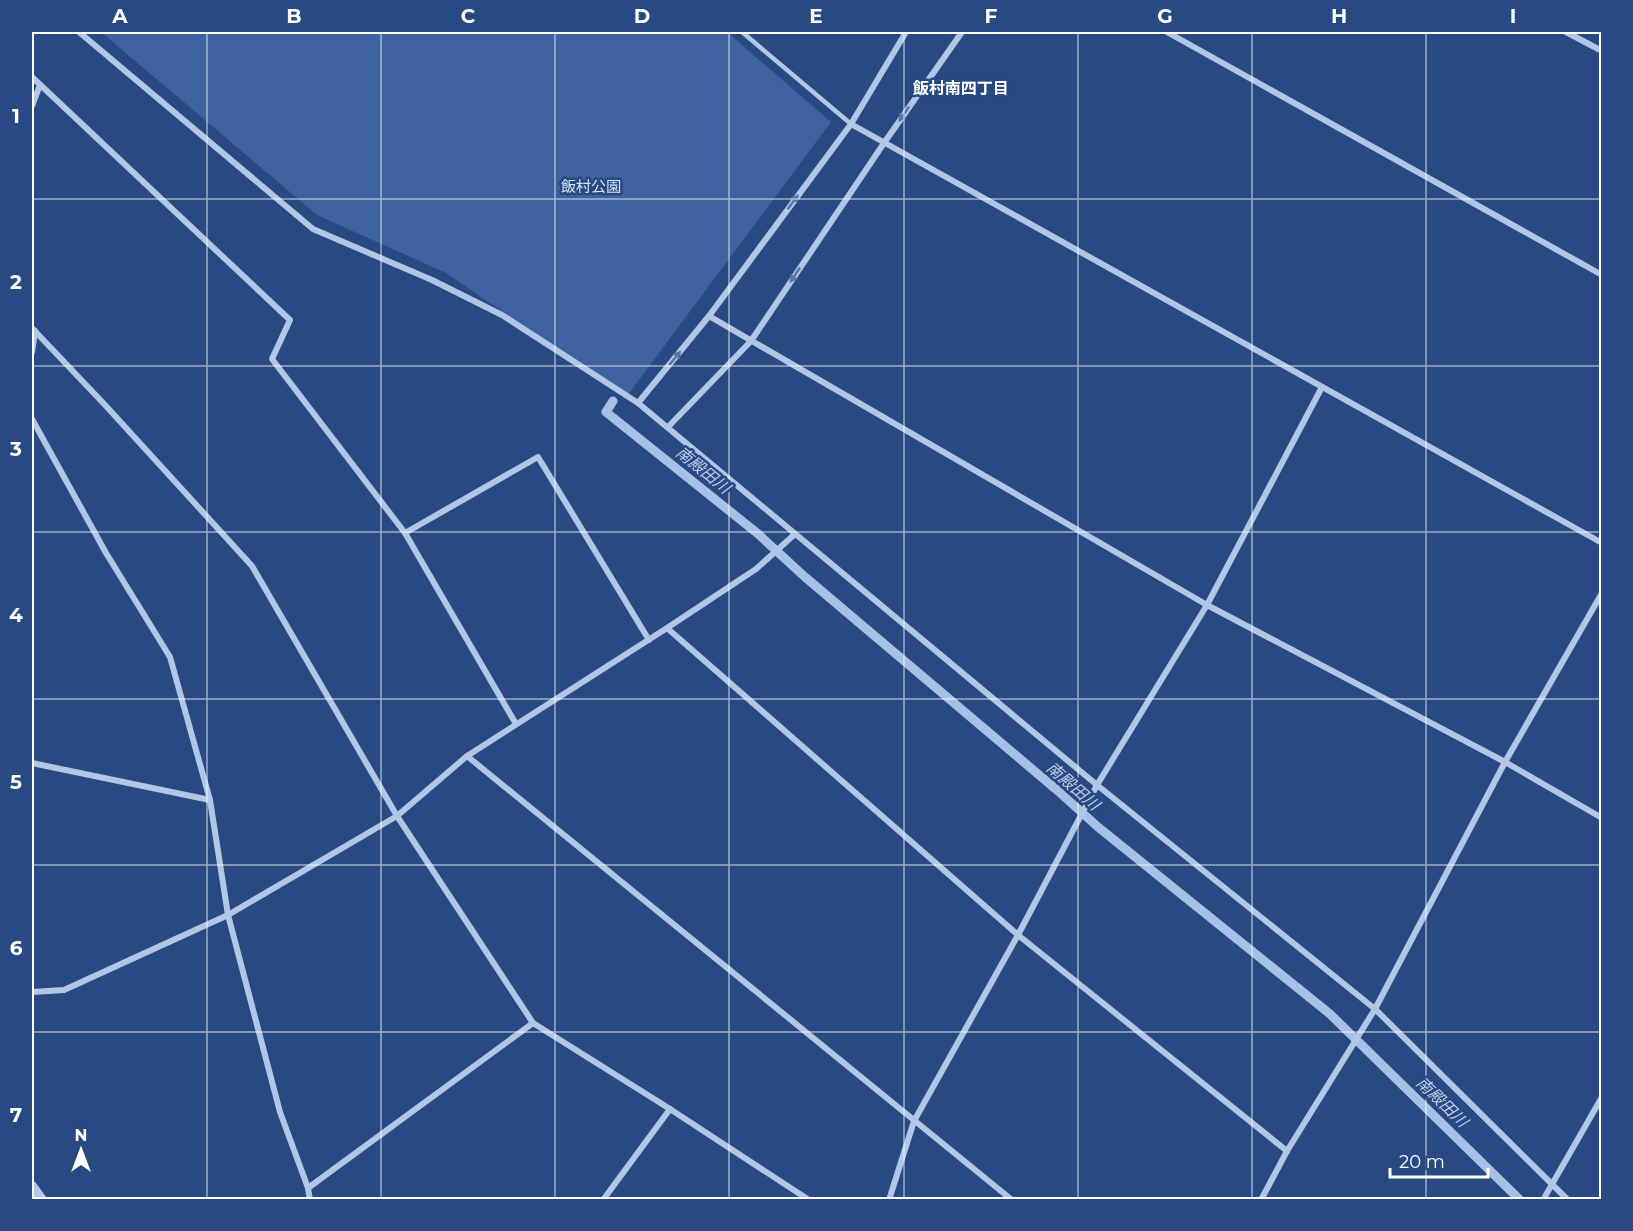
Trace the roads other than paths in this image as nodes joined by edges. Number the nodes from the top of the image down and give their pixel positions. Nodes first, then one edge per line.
1 (79, 32) edge
2 (742, 32) edge
3 (906, 32) edge
4 (962, 32) edge
5 (1167, 32) edge
6 (1566, 32) edge
7 (1602, 51) edge
8 (32, 77) edge
9 (40, 85) junction
10 (32, 106) edge
11 (851, 124) junction
12 (884, 143) junction
13 (1602, 275) edge
14 (709, 316) junction
15 (33, 329) edge
16 (751, 341) junction
17 (32, 352) edge
18 (1322, 387) junction
19 (638, 403) junction
20 (32, 419) edge
21 (668, 427) junction
22 (405, 533) junction
23 (795, 534) junction
24 (1602, 543) edge
25 (1602, 593) edge
26 (1207, 605) junction
27 (667, 628) junction
28 (649, 640) junction
29 (516, 724) junction
30 (466, 756) junction
31 (1505, 762) junction
32 (32, 763) edge
33 (1097, 785) junction
34 (210, 800) junction
35 (397, 816) junction
36 (1602, 818) edge
37 (228, 915) junction
38 (1018, 934) junction
39 (32, 992) edge
40 (1375, 1009) junction
41 (533, 1023) junction
42 (1602, 1097) edge
43 (670, 1109) junction
44 (914, 1121) junction
45 (1287, 1151) junction
46 (1552, 1184) junction
47 (32, 1186) edge
48 (308, 1188) junction
49 (1544, 1198) edge
50 (42, 1200) edge
51 (310, 1200) edge
52 (603, 1200) edge
53 (809, 1200) edge
54 (889, 1200) edge
55 (1012, 1200) edge
56 (1261, 1200) edge
57 (1568, 1200) edge

1 - 19 street
2 - 11 lane
3 - 11 street
4 -> 12 street
5 - 13 street
6 - 7 street
8 - 9 street
9 - 10 street
9 - 22 street
11 - 12 street
14 -> 11 street
12 -> 16 street
12 - 18 street
14 - 16 street
19 -> 14 street
15 - 17 street
15 - 35 street
16 - 21 street
16 - 26 street
18 - 24 street
18 - 26 street
19 - 21 street
20 - 34 street
21 - 23 street
22 - 28 street
22 - 29 street
23 - 27 street
23 - 33 street
25 - 31 street
26 - 31 street
26 - 33 street
27 - 28 street
27 - 38 street
28 - 29 street
29 - 30 street
30 - 35 street
30 - 44 street
31 - 36 street
31 - 40 street
32 - 34 street
33 - 38 street
33 - 40 street
34 - 37 street
35 - 37 street
35 - 41 street
37 - 39 street
37 - 48 street
38 - 44 street
38 - 45 street
40 - 45 street
40 - 46 street
41 - 43 street
41 - 48 street
42 - 46 street
43 - 52 street
43 - 53 street
44 - 54 street
44 - 55 street
45 - 56 street
46 - 49 street
46 - 57 street
47 - 50 street
48 - 51 street

